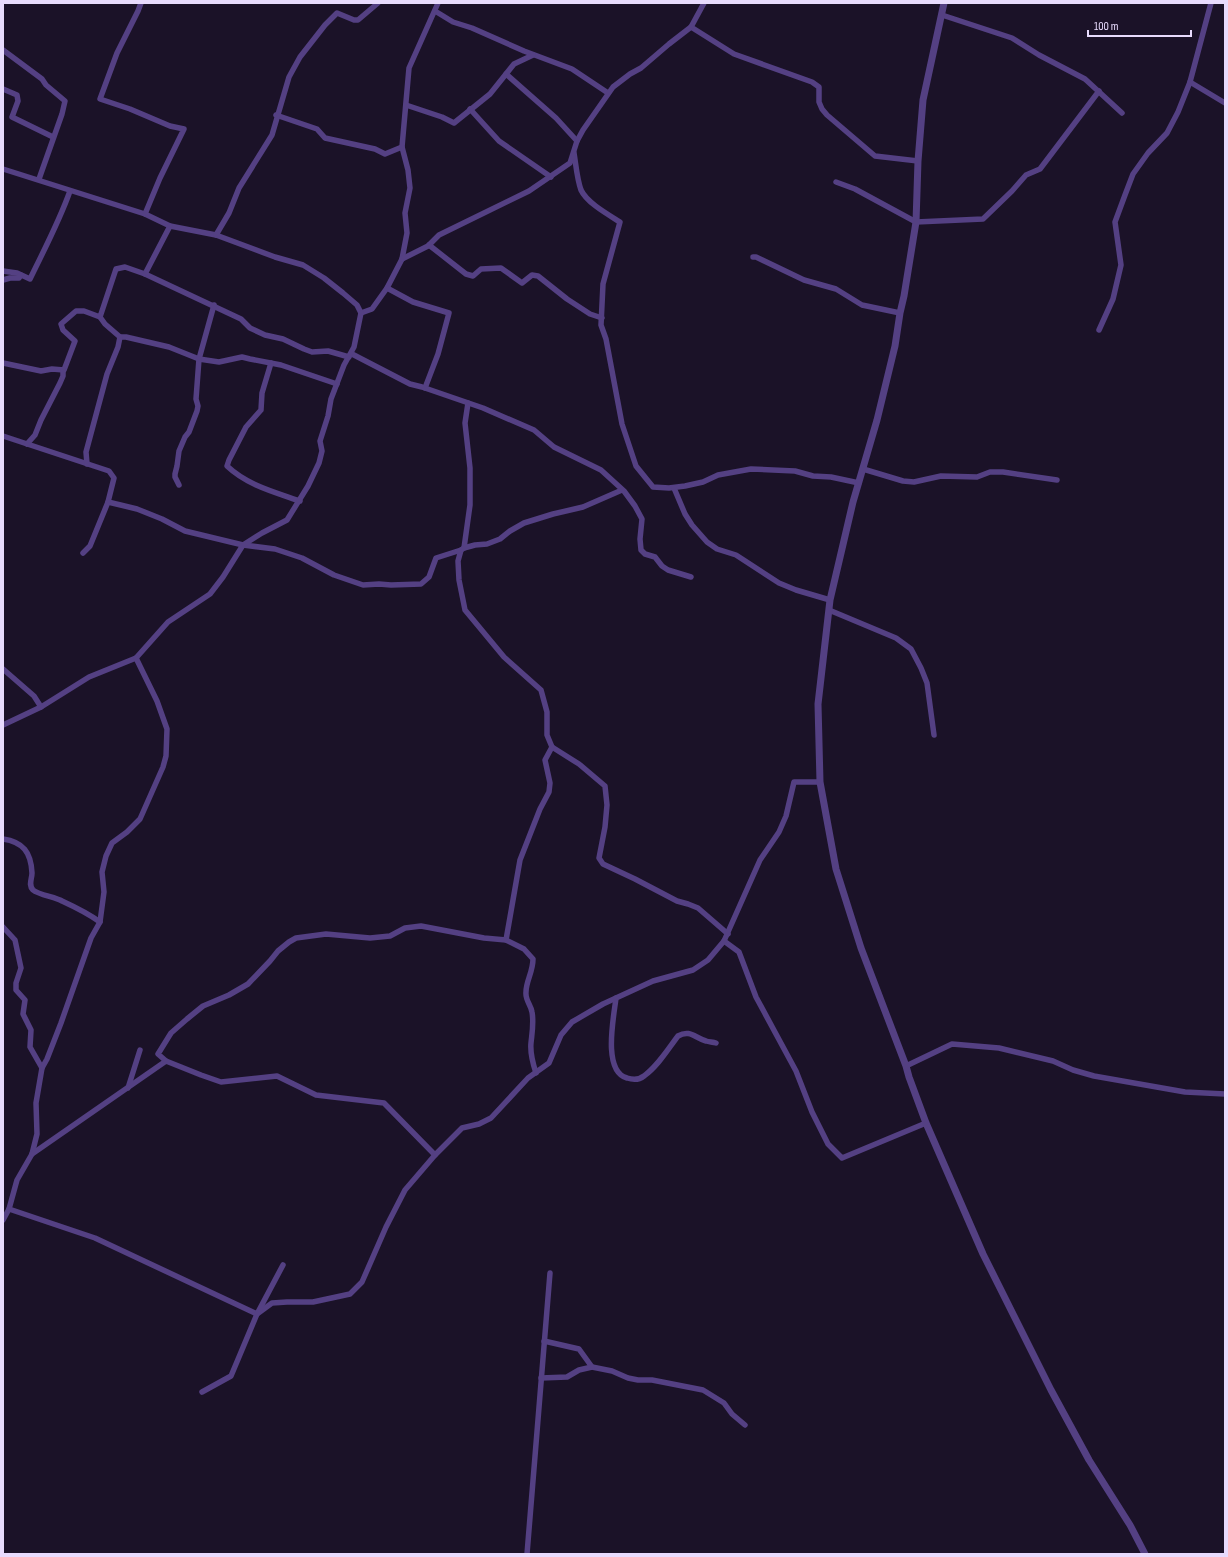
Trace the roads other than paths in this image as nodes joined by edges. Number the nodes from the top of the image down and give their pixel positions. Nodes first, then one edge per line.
1 (141, 3) edge
2 (378, 3) edge
3 (438, 3) edge
4 (704, 3) edge
5 (944, 3) edge
6 (1211, 3) edge
7 (435, 11) junction
8 (942, 15) junction
9 (691, 27) junction
10 (3, 50) edge
11 (533, 54) junction
12 (506, 74) junction
13 (1190, 82) junction
14 (3, 89) edge
15 (1099, 91) junction
16 (608, 93) junction
17 (1225, 103) edge
18 (406, 104) junction
19 (470, 109) junction
20 (1122, 113) dead end
21 (276, 115) junction
22 (53, 137) junction
23 (577, 141) junction
24 (402, 147) junction
25 (574, 153) junction
26 (918, 161) junction
27 (3, 169) edge
28 (551, 177) junction
29 (39, 179) junction
30 (836, 182) dead end
31 (70, 191) junction
32 (145, 214) junction
33 (916, 222) junction
34 (170, 226) junction
35 (216, 235) junction
36 (430, 245) junction
37 (753, 257) dead end
38 (402, 259) junction
39 (3, 271) edge
40 (145, 274) junction
41 (21, 275) junction
42 (3, 280) edge
43 (387, 288) junction
44 (214, 305) junction
45 (361, 313) junction
46 (900, 313) junction
47 (100, 317) junction
48 (602, 318) junction
49 (1099, 330) dead end
50 (120, 337) junction
51 (350, 356) junction
52 (199, 359) junction
53 (3, 363) edge
54 (271, 363) junction
55 (63, 370) junction
56 (337, 384) junction
57 (425, 388) junction
58 (468, 403) junction
59 (3, 436) edge
60 (27, 444) junction
61 (87, 464) junction
62 (863, 469) junction
63 (1057, 480) dead end
64 (859, 483) junction
65 (179, 485) dead end
66 (674, 488) junction
67 (622, 490) junction
68 (300, 501) junction
69 (108, 502) junction
70 (243, 545) junction
71 (463, 549) junction
72 (83, 553) dead end
73 (691, 577) dead end
74 (830, 600) junction
75 (829, 610) junction
76 (136, 658) junction
77 (3, 669) edge
78 (41, 707) junction
79 (3, 725) edge
80 (934, 735) dead end
81 (552, 747) junction
82 (820, 782) junction
83 (3, 839) edge
84 (100, 922) junction
85 (3, 927) edge
86 (728, 934) junction
87 (506, 940) junction
88 (724, 941) junction
89 (616, 998) junction
90 (716, 1043) dead end
91 (140, 1050) dead end
92 (166, 1061) junction
93 (906, 1066) junction
94 (42, 1068) junction
95 (536, 1073) junction
96 (128, 1088) junction
97 (1225, 1094) edge
98 (926, 1123) junction
99 (32, 1154) junction
100 (435, 1155) junction
101 (9, 1209) junction
102 (3, 1220) edge
103 (283, 1265) dead end
104 (550, 1273) dead end
105 (256, 1314) junction
106 (544, 1341) junction
107 (592, 1367) junction
108 (541, 1378) junction
109 (202, 1392) dead end
110 (745, 1425) dead end
111 (526, 1554) edge
112 (1145, 1554) edge

1 - 32 street
2 - 21 street
3 - 7 street
4 - 9 street
5 - 8 street
6 - 13 street
7 - 11 street
7 - 18 street
8 - 15 street
8 - 26 street
9 - 16 street
9 - 26 street
10 - 22 street
11 - 12 street
11 - 16 street
12 - 19 street
12 - 23 street
13 - 17 street
13 - 49 street
14 - 22 street
15 - 20 street
15 - 33 street
16 - 23 street
18 - 19 street
18 - 24 street
19 - 28 street
21 - 24 street
21 - 35 street
22 - 29 street
23 - 25 street
24 - 38 street
25 - 28 street
25 - 48 street
26 - 33 street
27 - 29 street
28 - 36 street
29 - 31 street
30 - 33 street
31 - 32 street
31 - 41 street
32 - 34 street
33 - 46 street
34 - 35 street
34 - 40 street
35 - 45 street
36 - 38 street
36 - 48 street
37 - 46 street
38 - 43 street
39 - 41 street
40 - 44 street
40 - 47 street
41 - 42 street
43 - 45 street
43 - 57 street
44 - 51 street
44 - 52 street
45 - 51 street
46 - 62 street
47 - 50 street
47 - 55 street
48 - 66 street
50 - 52 street
50 - 61 street
51 - 56 street
51 - 57 street
52 - 54 street
52 - 65 street
53 - 55 street
54 - 56 street
54 - 68 street
55 - 60 street
56 - 68 street
57 - 58 street
58 - 67 street
58 - 71 street
59 - 60 street
60 - 61 street
61 - 69 street
62 - 63 street
62 - 64 street
64 - 66 street
64 - 74 street
66 - 74 street
67 - 71 street
67 - 73 street
68 - 70 street
69 - 70 street
69 - 72 street
70 - 71 street
70 - 76 street
71 - 81 street
74 - 75 street
75 - 80 street
75 - 82 street
76 - 78 street
76 - 84 street
77 - 78 street
78 - 79 street
81 - 86 street
81 - 87 street
82 - 86 street
82 - 93 street
83 - 84 street
84 - 94 street
85 - 94 street
86 - 88 street
87 - 92 street
87 - 95 street
88 - 89 street
88 - 98 street
89 - 90 street
89 - 95 street
91 - 96 street
92 - 96 street
92 - 100 street
93 - 97 street
93 - 98 street
94 - 99 street
95 - 100 street
96 - 99 street
98 - 112 street
99 - 101 street
100 - 105 street
101 - 102 street
101 - 105 street
103 - 105 street
104 - 106 street
105 - 109 street
106 - 107 street
106 - 108 street
107 - 108 street
107 - 110 street
108 - 111 street

